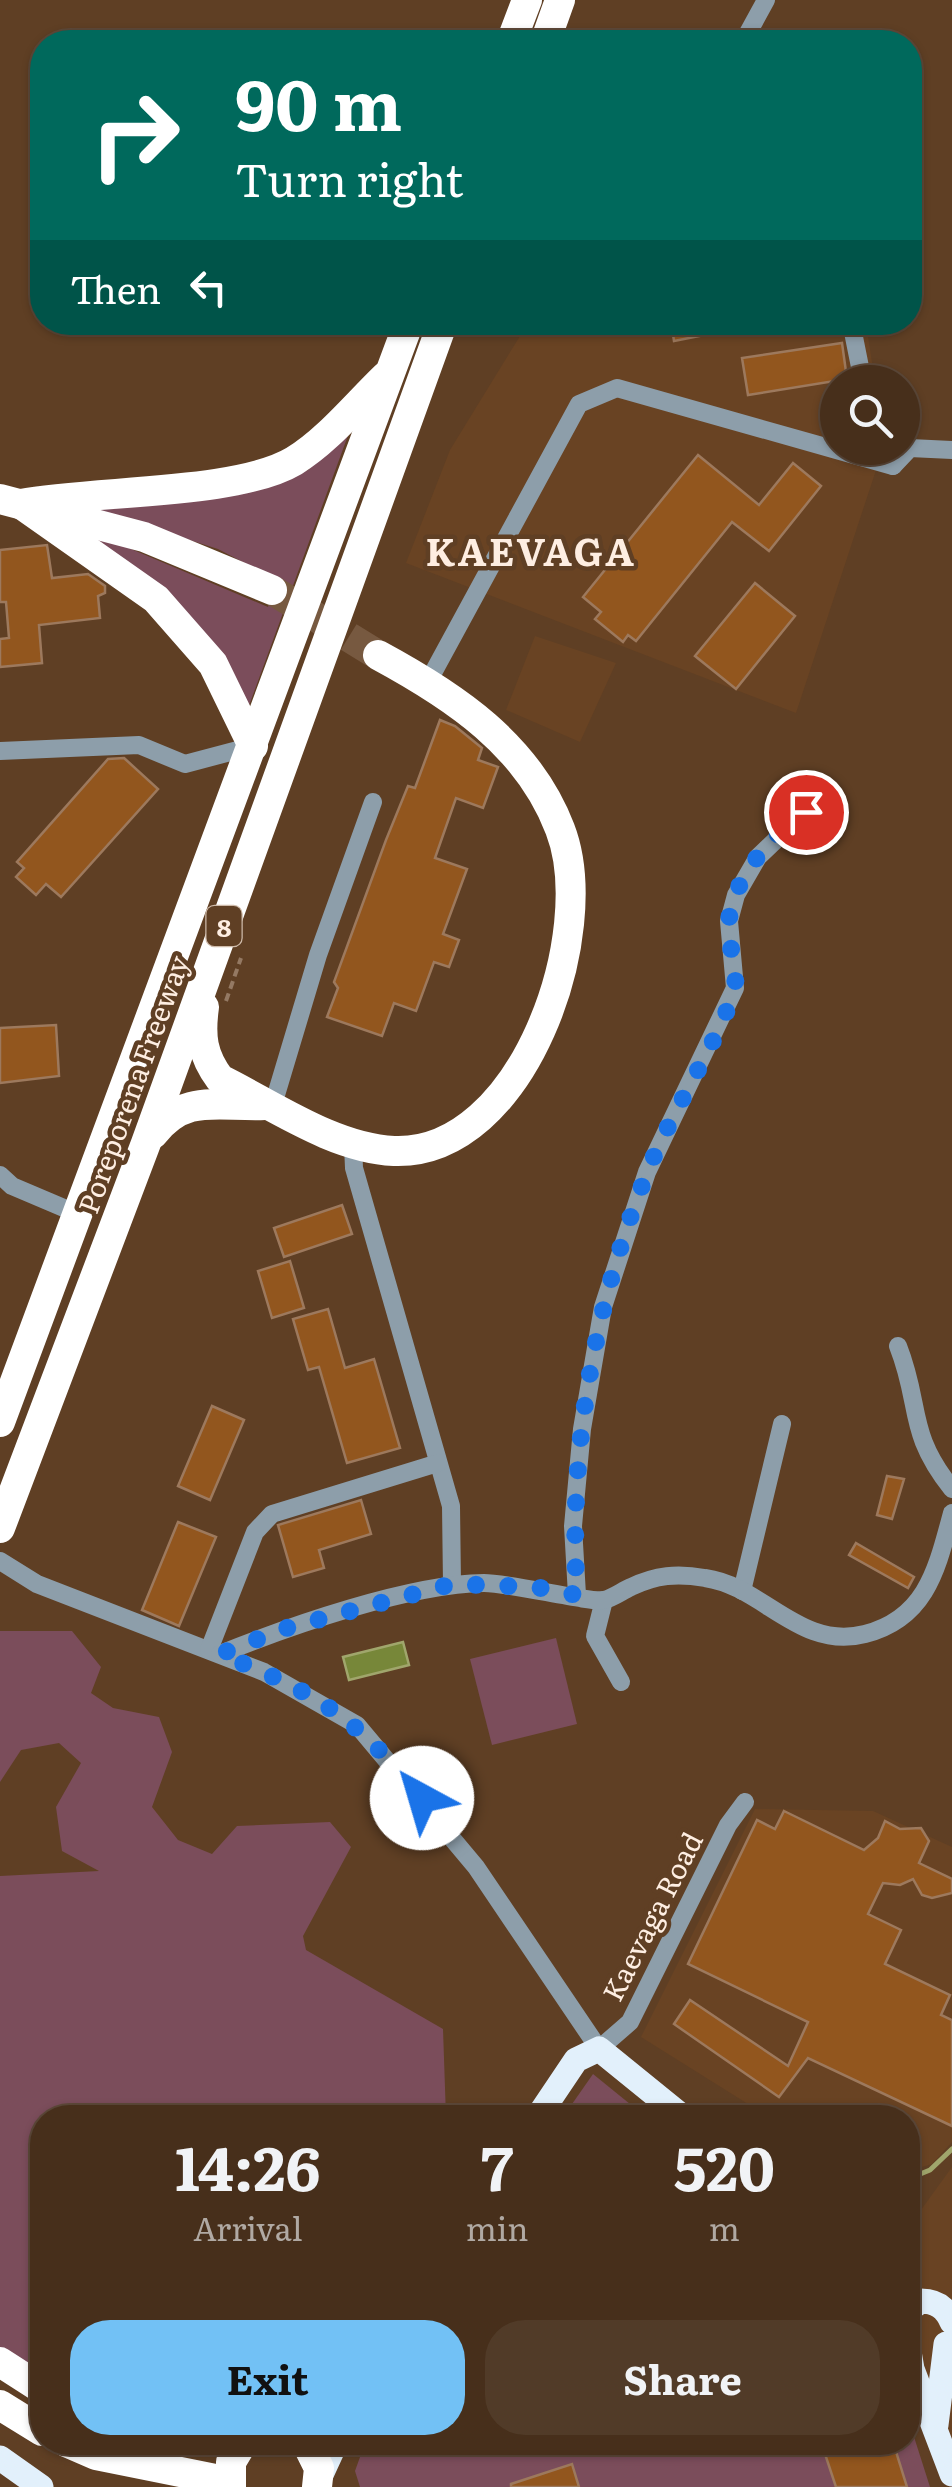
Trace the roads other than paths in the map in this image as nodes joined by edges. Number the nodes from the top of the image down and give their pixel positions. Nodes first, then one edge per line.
1 (527, 0) edge
2 (560, 0) edge
3 (766, 0) edge
4 (516, 30) edge
5 (549, 30) edge
6 (750, 30) edge
7 (404, 335) edge
8 (438, 335) edge
9 (854, 335) edge
10 (860, 365) edge
11 (392, 370) junction
12 (952, 450) edge
13 (893, 466) joint
14 (10, 502) edge
15 (272, 590) tunnel mouth
16 (378, 655) tunnel mouth
17 (428, 682) junction
18 (253, 746) junction
19 (0, 752) edge
20 (373, 802) dead end
21 (806, 812) dead end
22 (212, 960) junction
23 (273, 1105) junction
24 (146, 1143) junction
25 (353, 1145) junction
26 (0, 1175) edge
27 (78, 1214) junction
28 (898, 1346) dead end
29 (0, 1422) edge
30 (782, 1424) dead end
31 (438, 1463) junction
32 (952, 1489) edge
33 (952, 1512) edge
34 (0, 1528) edge
35 (0, 1561) edge
36 (452, 1584) junction
37 (742, 1591) junction
38 (577, 1595) junction
39 (604, 1600) junction
40 (214, 1652) junction
41 (621, 1682) dead end
42 (745, 1802) dead end
43 (599, 2049) junction
44 (546, 2105) edge
45 (668, 2105) edge
46 (952, 2291) edge
47 (920, 2301) edge
48 (920, 2304) edge
49 (950, 2336) edge
50 (920, 2350) edge
51 (0, 2362) edge
52 (30, 2381) edge
53 (920, 2388) edge
54 (0, 2405) edge
55 (30, 2424) edge
56 (936, 2425) junction
57 (96, 2455) edge
58 (235, 2455) edge
59 (315, 2455) edge
60 (331, 2455) edge
61 (0, 2458) edge
62 (952, 2474) edge
63 (23, 2482) edge
64 (319, 2484) edge
65 (230, 2485) edge

1 - 4 highway
2 - 5 highway
3 - 6 street
7 - 11 highway, Poreporena Freeway / 8
8 - 22 highway, Poreporena Freeway / 8
9 - 10 street
11 - 14 highway
11 - 18 highway, Poreporena Freeway / 8
12 - 13 street
13 - 17 street
14 - 15 highway
14 - 18 highway
16 - 17 highway
17 - 25 highway
18 - 19 street
18 - 27 highway, Poreporena Freeway / 8
20 - 23 street
21 - 38 street
22 - 23 highway
22 - 24 highway, Poreporena Freeway / 8
23 - 24 highway
23 - 25 highway
24 - 34 highway, Poreporena Freeway / 8
25 - 31 street
26 - 27 street
27 - 29 highway, Poreporena Freeway / 8
28 - 32 street
30 - 37 street
31 - 36 street
31 - 40 street
33 - 37 street
35 - 40 street
36 - 38 street
36 - 40 street
37 - 39 street
38 - 39 street
39 - 41 street
40 - 43 street
42 - 43 street, Kaevaga Road
43 - 44 main road
43 - 45 main road
46 - 47 main road
48 - 49 main road
49 - 50 main road
49 - 56 main road
51 - 52 highway
53 - 56 main road
54 - 55 highway
56 - 62 main road
57 - 65 highway
58 - 65 highway
59 - 64 highway
60 - 64 main road
61 - 63 main road

